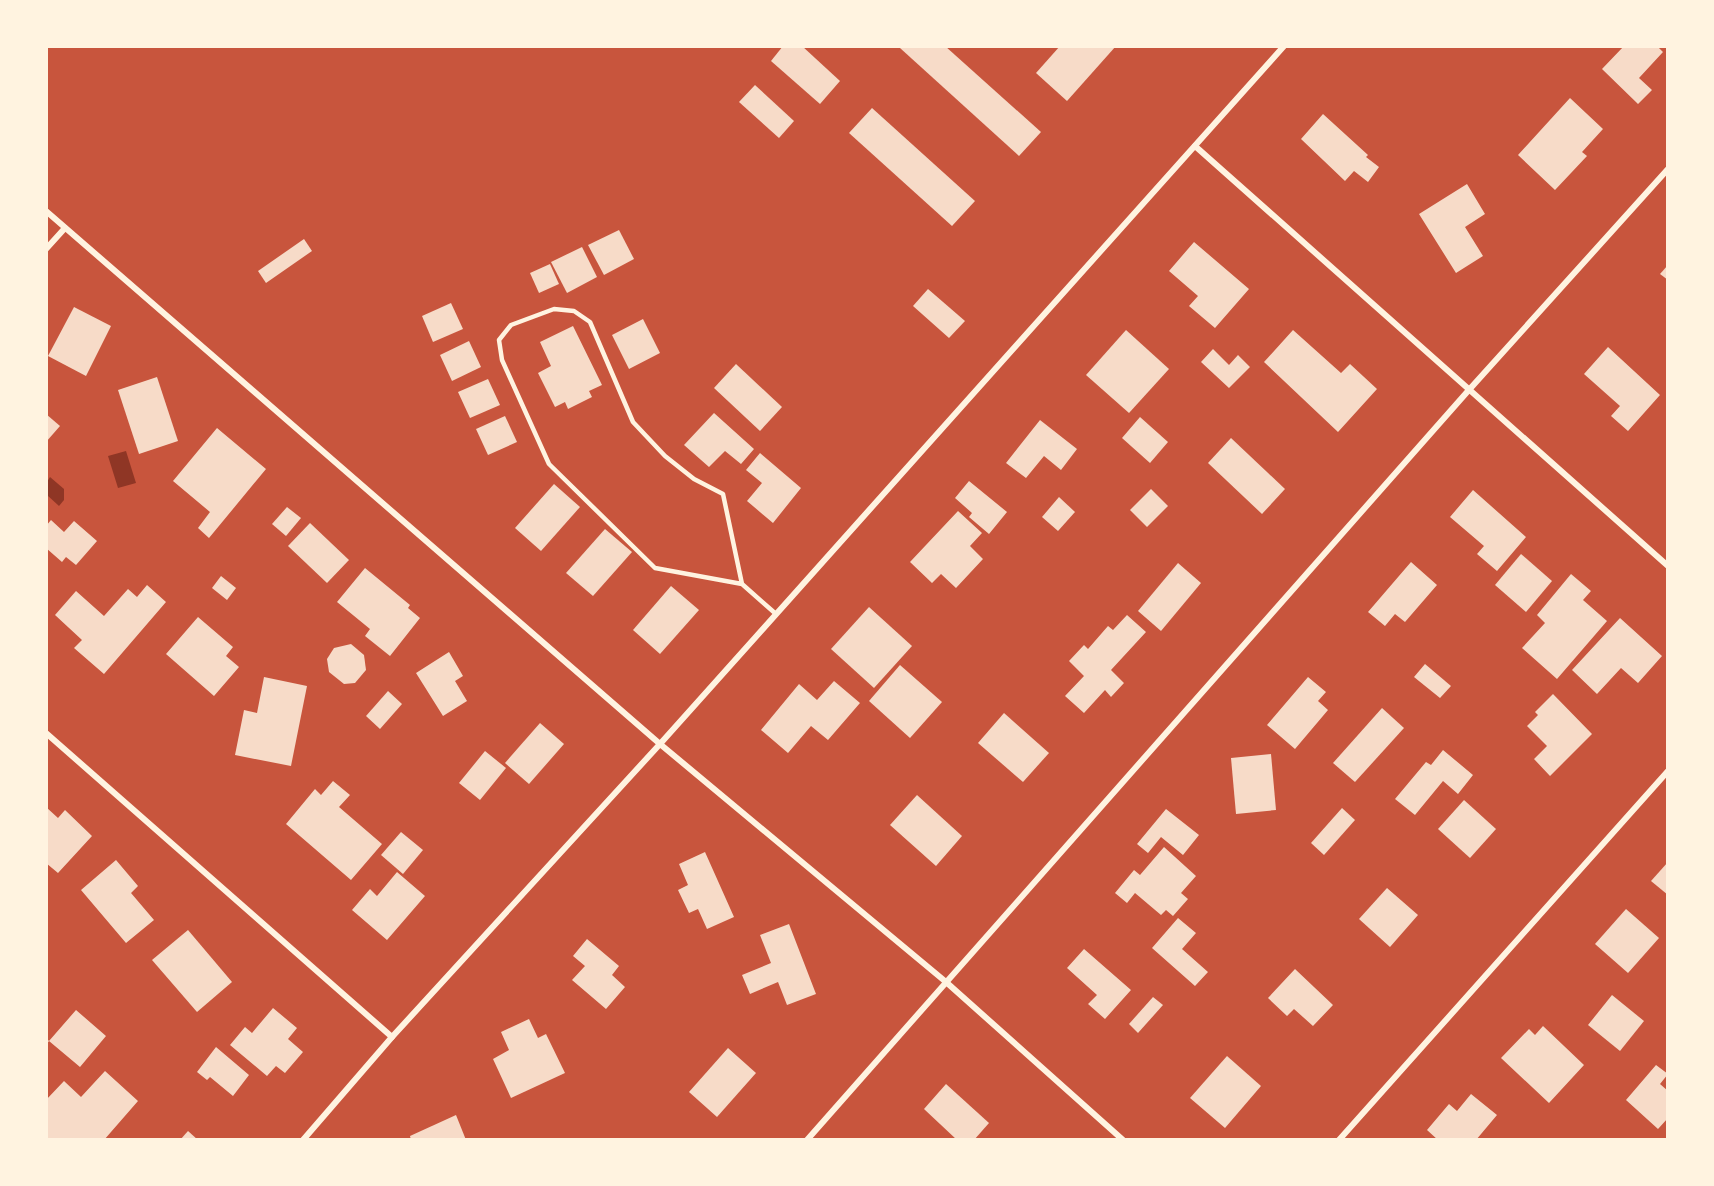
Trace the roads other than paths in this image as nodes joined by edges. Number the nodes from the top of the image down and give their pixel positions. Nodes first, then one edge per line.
1 (1284, 46) edge
2 (1195, 146) junction
3 (1668, 169) edge
4 (46, 212) edge
5 (66, 228) junction
6 (46, 249) edge
7 (1468, 391) junction
8 (1668, 566) edge
9 (742, 584) junction
10 (776, 614) junction
11 (46, 734) edge
12 (660, 744) junction
13 (1668, 771) edge
14 (946, 982) junction
15 (392, 1037) junction
16 (303, 1140) edge
17 (807, 1140) edge
18 (1123, 1140) edge
19 (1339, 1140) edge

1 - 2 street
2 - 7 street
2 - 10 street
3 - 7 street
4 - 5 street
5 - 6 street
5 - 12 street
7 - 8 street
7 - 14 street
9 - 9 lane
9 - 10 lane
10 - 12 street
11 - 15 street
12 - 14 street
12 - 15 street
13 - 19 street
14 - 17 street
14 - 18 street
15 - 16 street

